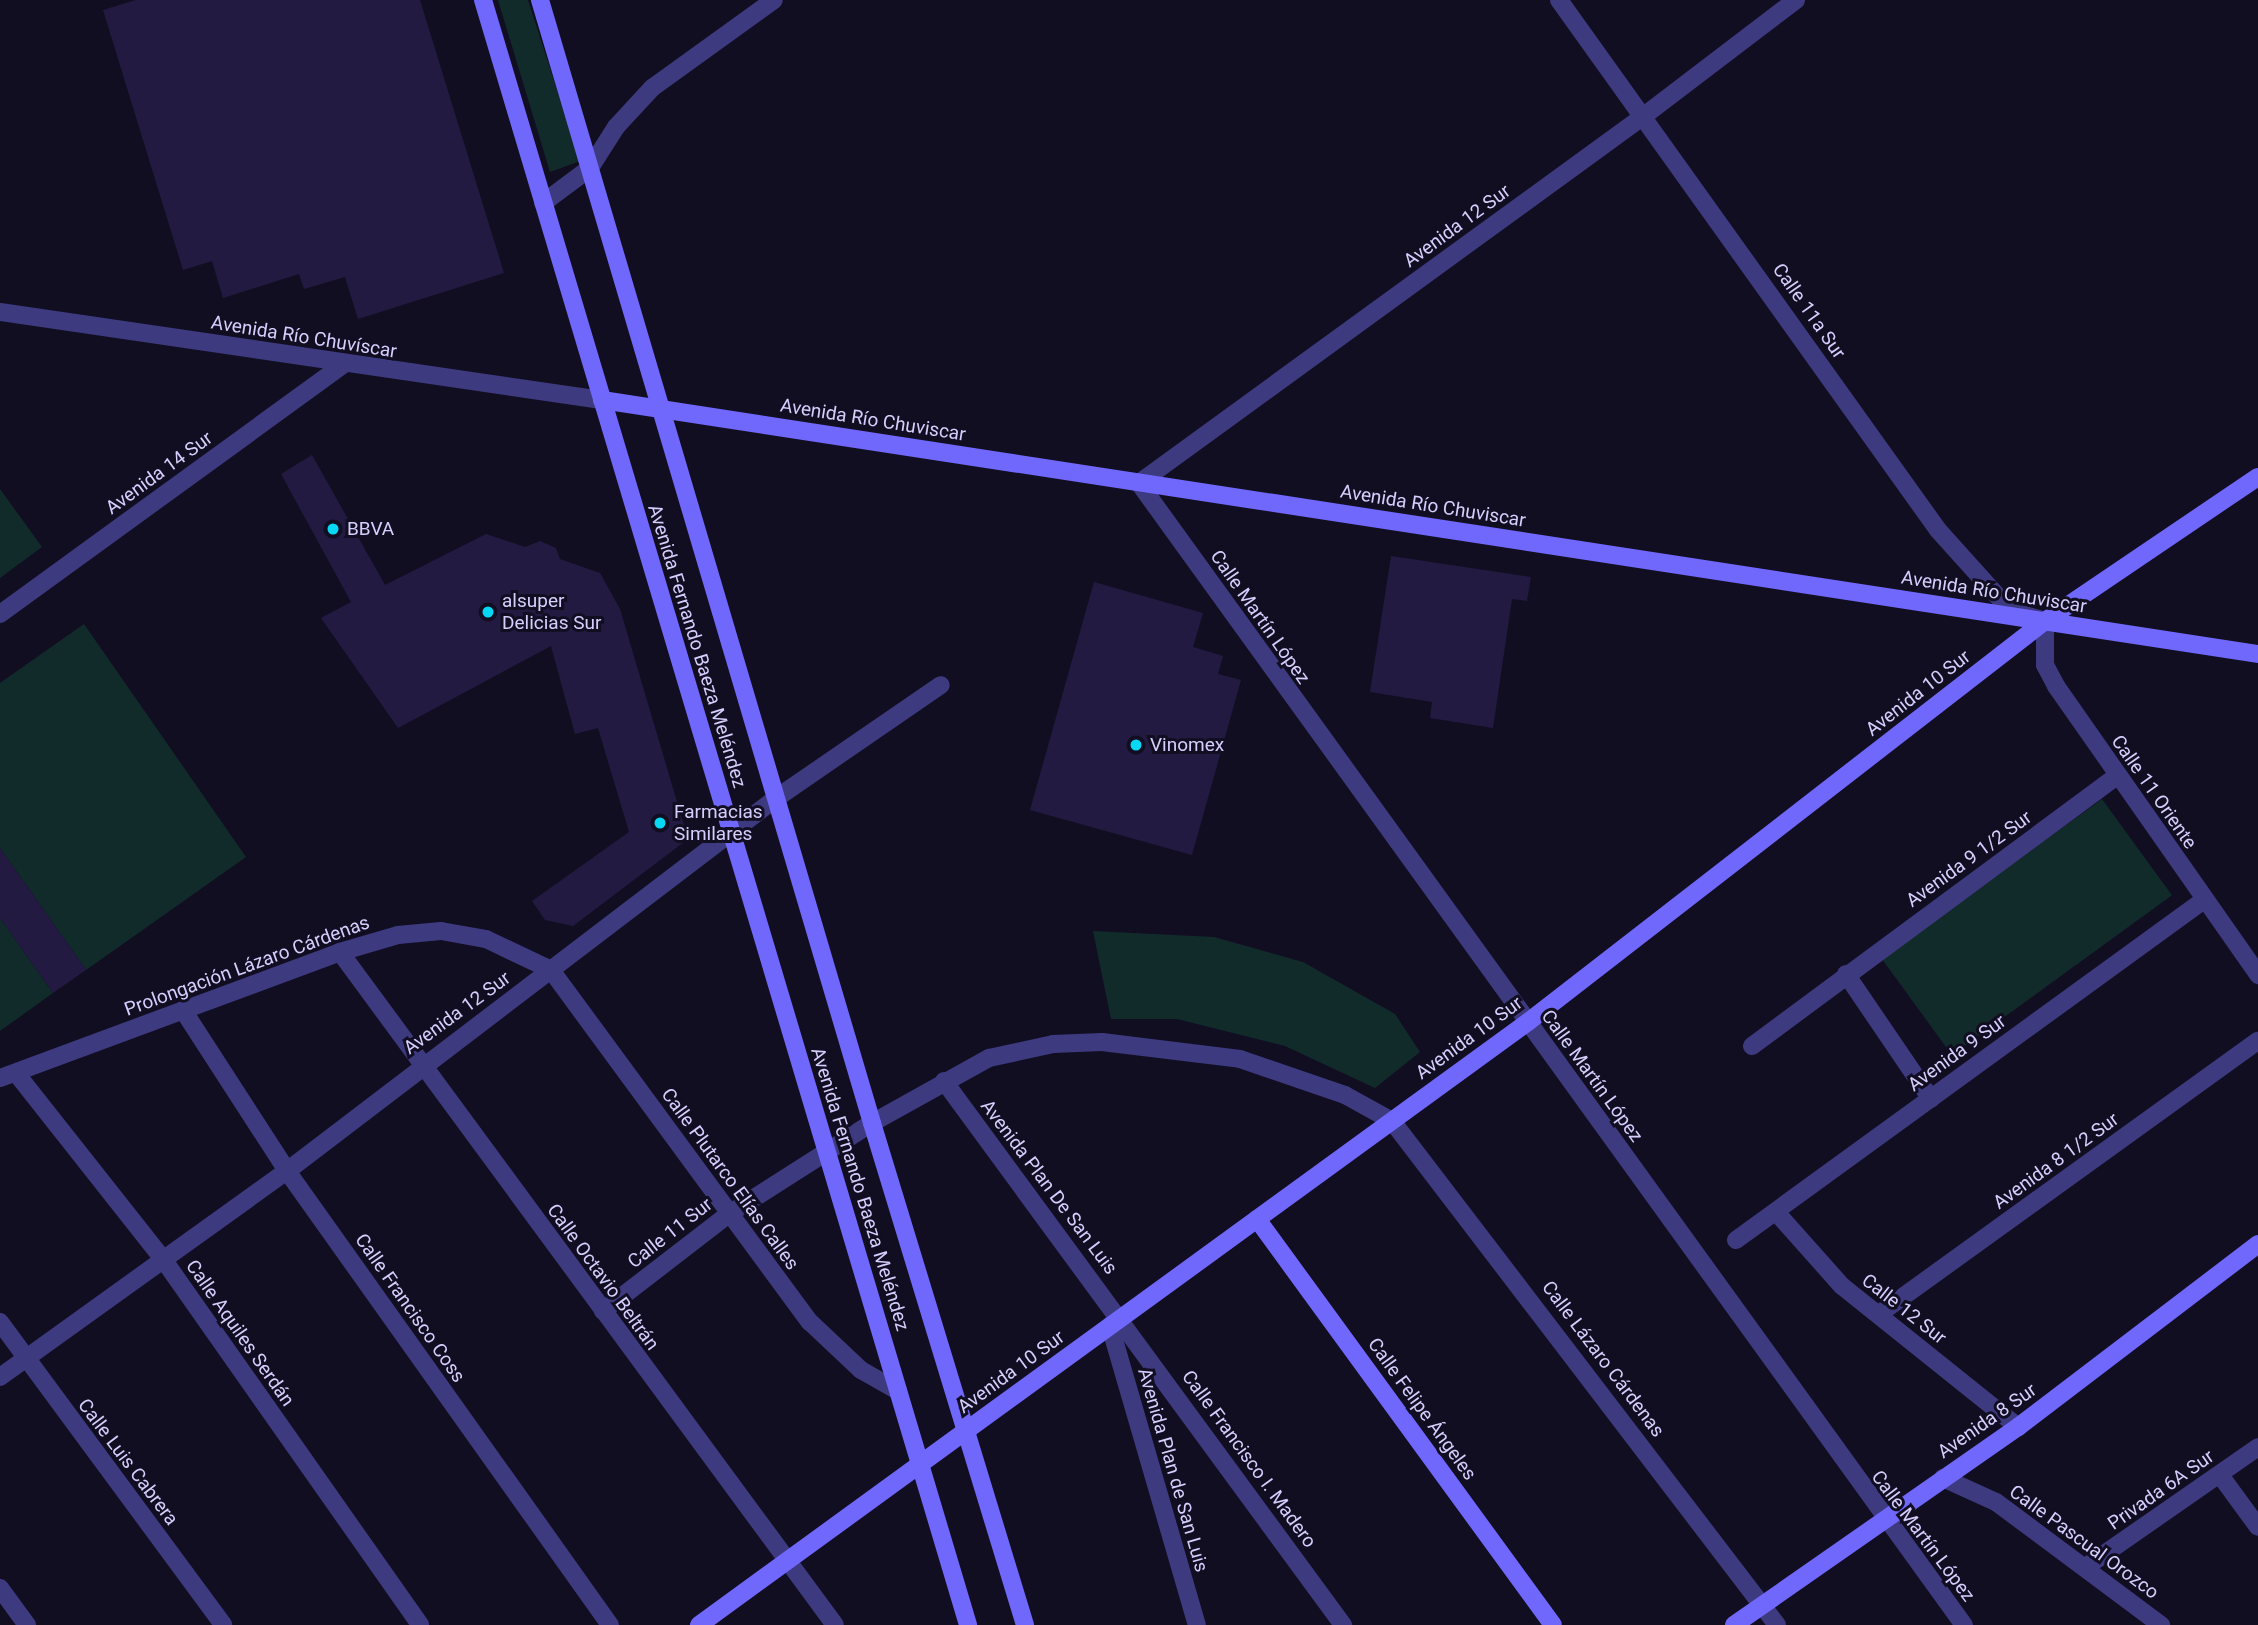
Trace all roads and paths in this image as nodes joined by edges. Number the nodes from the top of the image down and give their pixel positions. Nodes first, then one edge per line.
1 (483, 0) edge
2 (540, 0) edge
3 (774, 0) edge
4 (1559, 0) edge
5 (1796, 0) edge
6 (1645, 115) junction
7 (590, 168) junction
8 (543, 203) junction
9 (0, 312) edge
10 (344, 365) junction
11 (602, 400) junction
12 (662, 409) junction
13 (2258, 477) edge
14 (1139, 482) junction
15 (0, 614) edge
16 (2045, 621) junction
17 (2258, 654) edge
18 (941, 685) dead end
19 (2116, 777) junction
20 (775, 799) junction
21 (732, 833) junction
22 (2204, 900) junction
23 (340, 952) junction
24 (551, 970) junction
25 (1846, 975) junction
26 (2258, 975) edge
27 (183, 1010) junction
28 (1528, 1022) junction
29 (2258, 1041) edge
30 (1752, 1046) dead end
31 (420, 1065) junction
32 (8, 1075) edge
33 (944, 1081) junction
34 (1931, 1098) junction
35 (1392, 1121) junction
36 (872, 1123) junction
37 (826, 1151) junction
38 (287, 1171) junction
39 (1776, 1212) junction
40 (729, 1214) junction
41 (1258, 1219) junction
42 (1735, 1240) dead end
43 (2258, 1244) edge
44 (163, 1259) junction
45 (603, 1311) junction
46 (1879, 1314) junction
47 (0, 1322) edge
48 (1115, 1322) junction
49 (25, 1359) junction
50 (0, 1377) edge
51 (898, 1391) junction
52 (2018, 1427) junction
53 (968, 1429) junction
54 (2258, 1447) edge
55 (920, 1464) junction
56 (2220, 1475) junction
57 (1943, 1478) junction
58 (1884, 1519) junction
59 (2258, 1527) edge
60 (787, 1561) junction
61 (2087, 1566) junction
62 (0, 1588) edge
63 (1763, 1605) junction
64 (27, 1625) edge
65 (223, 1625) edge
66 (420, 1625) edge
67 (610, 1625) edge
68 (699, 1625) edge
69 (835, 1625) edge
70 (968, 1625) edge
71 (1025, 1625) edge
72 (1197, 1625) edge
73 (1343, 1625) edge
74 (1553, 1625) edge
75 (1734, 1625) edge
76 (1777, 1625) edge
77 (1964, 1625) edge
78 (2161, 1625) edge

1 - 8 main road, Avenida Fernando Baeza Meléndez
2 - 7 main road, Avenida Fernando Baeza Meléndez
3 - 7 street
4 - 6 street, Calle 11a Sur
5 - 6 street, Avenida 12 Sur
6 - 14 street, Avenida 12 Sur
6 - 16 street, Calle 11a Sur
7 - 8 street
7 - 12 main road, Avenida Fernando Baeza Meléndez
8 - 11 main road, Avenida Fernando Baeza Meléndez
9 - 10 street, Avenida Río Chuvíscar
10 - 11 street, Avenida Río Chuvíscar
10 - 15 street, Avenida 14 Sur
11 - 12 main road, Avenida Río Chuviscar
11 - 21 main road, Avenida Fernando Baeza Meléndez
12 - 14 main road, Avenida Río Chuviscar
12 - 20 main road, Avenida Fernando Baeza Meléndez
13 - 16 main road, Avenida 10 Sur
14 - 16 main road, Avenida Río Chuviscar
14 - 28 street, Calle Martín López
16 - 17 main road, Avenida Río Chuviscar
16 - 19 street, Calle 11 Oriente
16 - 28 main road, Avenida 10 Sur
18 - 20 street, Avenida 12 Sur
19 - 22 street, Calle 11 Oriente
19 - 25 street, Avenida 9 1/2 Sur
20 - 21 street, Avenida 12 Sur
20 - 36 main road, Avenida Fernando Baeza Meléndez
21 - 24 street, Avenida 12 Sur
21 - 37 main road, Avenida Fernando Baeza Meléndez
22 - 26 street, Calle 11 Oriente
22 - 34 street, Avenida 9 Sur
23 - 24 street, Prolongación Lázaro Cárdenas
23 - 27 street, Prolongación Lázaro Cárdenas
23 - 31 street, Calle Octavio Beltrán
24 - 31 street, Avenida 12 Sur
24 - 40 street, Calle Plutarco Elías Calles
25 - 30 street, Avenida 9 1/2 Sur
25 - 34 street
27 - 32 street, Prolongación Lázaro Cárdenas
27 - 38 street, Calle Francisco Coss
28 - 35 main road, Avenida 10 Sur
28 - 58 street, Calle Martín López
29 - 46 street, Avenida 8 1/2 Sur
31 - 38 street, Avenida 12 Sur
31 - 45 street, Calle Octavio Beltrán
32 - 44 street, Calle Aquiles Serdán
33 - 35 street
33 - 36 street, Calle 11 Sur
33 - 48 street, Avenida Plan De San Luis
34 - 39 street, Avenida 9 Sur
35 - 41 main road, Avenida 10 Sur
35 - 63 street, Calle Lázaro Cárdenas
36 - 37 street, Calle 11 Sur
36 - 53 main road, Avenida Fernando Baeza Meléndez
37 - 40 street, Calle 11 Sur
37 - 51 main road, Avenida Fernando Baeza Meléndez
38 - 44 street, Avenida 12 Sur
38 - 67 street, Calle Francisco Coss
39 - 42 street, Avenida 9 Sur
39 - 46 street, Calle 12 Sur
40 - 45 street, Calle 11 Sur
40 - 51 street, Calle Plutarco Elías Calles
41 - 48 main road, Avenida 10 Sur
41 - 74 main road, Calle Felipe Ángeles
43 - 52 main road, Avenida 8 Sur
44 - 49 street, Avenida 12 Sur
44 - 66 street, Calle Aquiles Serdán
45 - 60 street, Calle Octavio Beltrán
46 - 52 street, Calle 12 Sur
47 - 49 street, Calle Luis Cabrera
48 - 53 main road, Avenida 10 Sur
48 - 72 street, Avenida Plan de San Luis
48 - 73 street, Calle Francisco I. Madero
49 - 50 street, Avenida 12 Sur
49 - 65 street, Calle Luis Cabrera
51 - 55 main road, Avenida Fernando Baeza Meléndez
52 - 57 main road, Avenida 8 Sur
53 - 55 main road, Avenida 10 Sur
53 - 71 main road, Avenida Fernando Baeza Meléndez
54 - 56 street, Privada 6A Sur
55 - 60 main road, Avenida 10 Sur
55 - 70 main road, Avenida Fernando Baeza Meléndez
56 - 59 street
56 - 61 street, Privada 6A Sur
57 - 58 main road, Avenida 8 Sur
57 - 61 street, Calle Pascual Orozco
58 - 63 main road, Avenida 8 Sur
58 - 77 street, Calle Martín López
60 - 68 main road, Avenida 10 Sur
60 - 69 street, Calle Octavio Beltrán
61 - 78 street, Calle Pascual Orozco
62 - 64 street
63 - 75 main road, Avenida 8 Sur
63 - 76 street, Calle Lázaro Cárdenas

